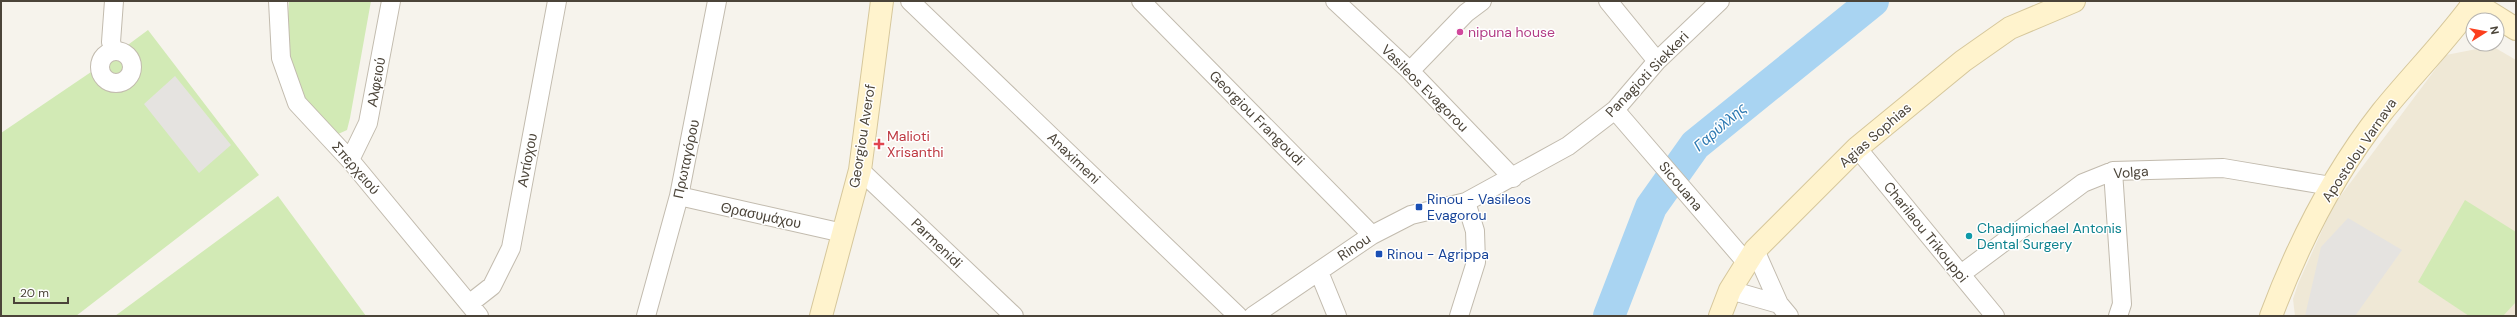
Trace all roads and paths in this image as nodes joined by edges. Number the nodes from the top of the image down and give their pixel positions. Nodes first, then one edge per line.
1 (114, 1) edge
2 (278, 1) edge
3 (391, 1) edge
4 (557, 1) edge
5 (718, 1) edge
6 (882, 1) edge
7 (910, 1) edge
8 (1141, 1) edge
9 (1335, 1) edge
10 (1482, 1) edge
11 (1608, 1) edge
12 (1720, 1) edge
13 (2074, 1) edge
14 (2473, 2) edge
15 (1466, 7) edge
16 (2516, 29) edge
17 (114, 51) dead end
18 (1657, 62) junction
19 (1410, 71) junction
20 (1615, 110) junction
21 (1857, 148) junction
22 (350, 160) junction
23 (860, 170) junction
24 (2113, 171) junction
25 (1512, 178) junction
26 (2332, 186) junction
27 (678, 196) junction
28 (1466, 202) junction
29 (843, 233) junction
30 (1372, 234) junction
31 (1751, 256) junction
32 (1319, 272) junction
33 (1960, 274) junction
34 (1730, 290) junction
35 (474, 310) edge
36 (1784, 310) edge
37 (646, 316) edge
38 (821, 316) edge
39 (1014, 316) edge
40 (1238, 316) edge
41 (1253, 316) edge
42 (1337, 316) edge
43 (1459, 316) edge
44 (1720, 316) edge
45 (1995, 316) edge
46 (2118, 316) edge
47 (2271, 316) edge

1 - 17 street
2 - 22 street, Σπερχειού
3 - 22 street, Αλφειού
4 - 35 street, Αντίοχου
5 - 27 street, Πρωταγόρου
6 - 23 street, Georgiou Averof
7 - 40 street, Anaximeni
8 - 30 street, Georgiou Frangoudi
9 - 19 street, Vasileos Evagorou
10 - 15 street
11 - 18 street
12 - 18 street, Panagioti Siekkeri
13 - 21 street, Agias Sophias
14 - 16 street
14 - 26 street, Apostolou Varnava
15 - 19 street
18 - 20 street, Panagioti Siekkeri
19 - 25 street, Vasileos Evagorou
20 - 25 street, Panagioti Siekkeri
20 - 31 street, Sicouana
21 - 31 street, Agias Sophias
21 - 33 street, Charilaou Trikouppi
22 - 35 street, Σπερχειού
23 - 29 street, Georgiou Averof
23 - 39 street, Parmenidi
24 - 26 street, Volga
24 - 33 street, Volga
24 - 46 street
25 - 28 street, Panagioti Siekkeri
26 - 47 street, Apostolou Varnava
27 - 29 street, Θρασυμάχου
27 - 37 street, Πρωταγόρου
28 - 30 street, Rinou
28 - 43 street
29 - 38 street, Georgiou Averof
30 - 32 street, Rinou
31 - 34 street, Agias Sophias
31 - 36 street, Sicouana
32 - 41 street, Rinou
32 - 42 street
33 - 45 street, Charilaou Trikouppi
34 - 36 street, Sicouana
34 - 44 street, Agias Sophias

